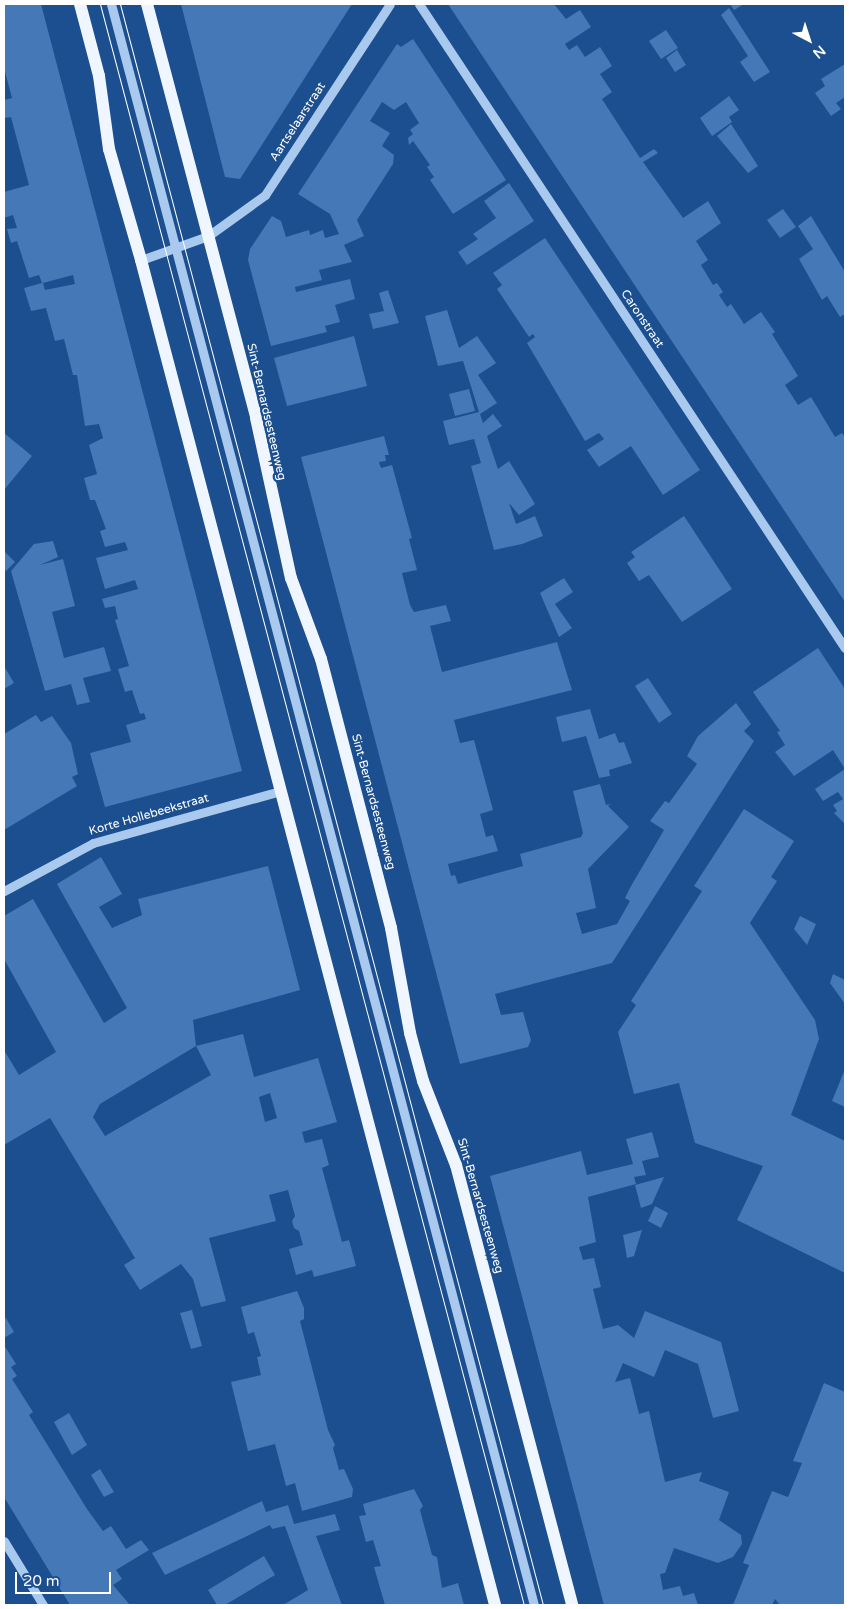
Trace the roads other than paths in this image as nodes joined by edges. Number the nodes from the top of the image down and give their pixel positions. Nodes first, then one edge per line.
1 (80, 4) edge
2 (111, 4) edge
3 (147, 4) edge
4 (390, 4) edge
5 (419, 4) edge
6 (208, 236) junction
7 (175, 248) junction
8 (141, 260) junction
9 (845, 648) edge
10 (281, 791) junction
11 (4, 891) edge
12 (4, 1541) edge
13 (43, 1605) edge
14 (494, 1605) edge
15 (534, 1605) edge
16 (572, 1605) edge

1 - 8 main road
2 - 7 street
3 - 6 main road, Sint-Bernardsesteenweg
4 - 6 street, Aartselaarstraat
5 - 9 street, Caronstraat
6 - 7 street, Aartselaarstraat
6 - 16 main road, Sint-Bernardsesteenweg
7 - 8 street, Aartselaarstraat
7 - 15 street
8 - 10 main road
10 - 11 street, Korte Hollebeekstraat
10 - 14 main road
12 - 13 street

